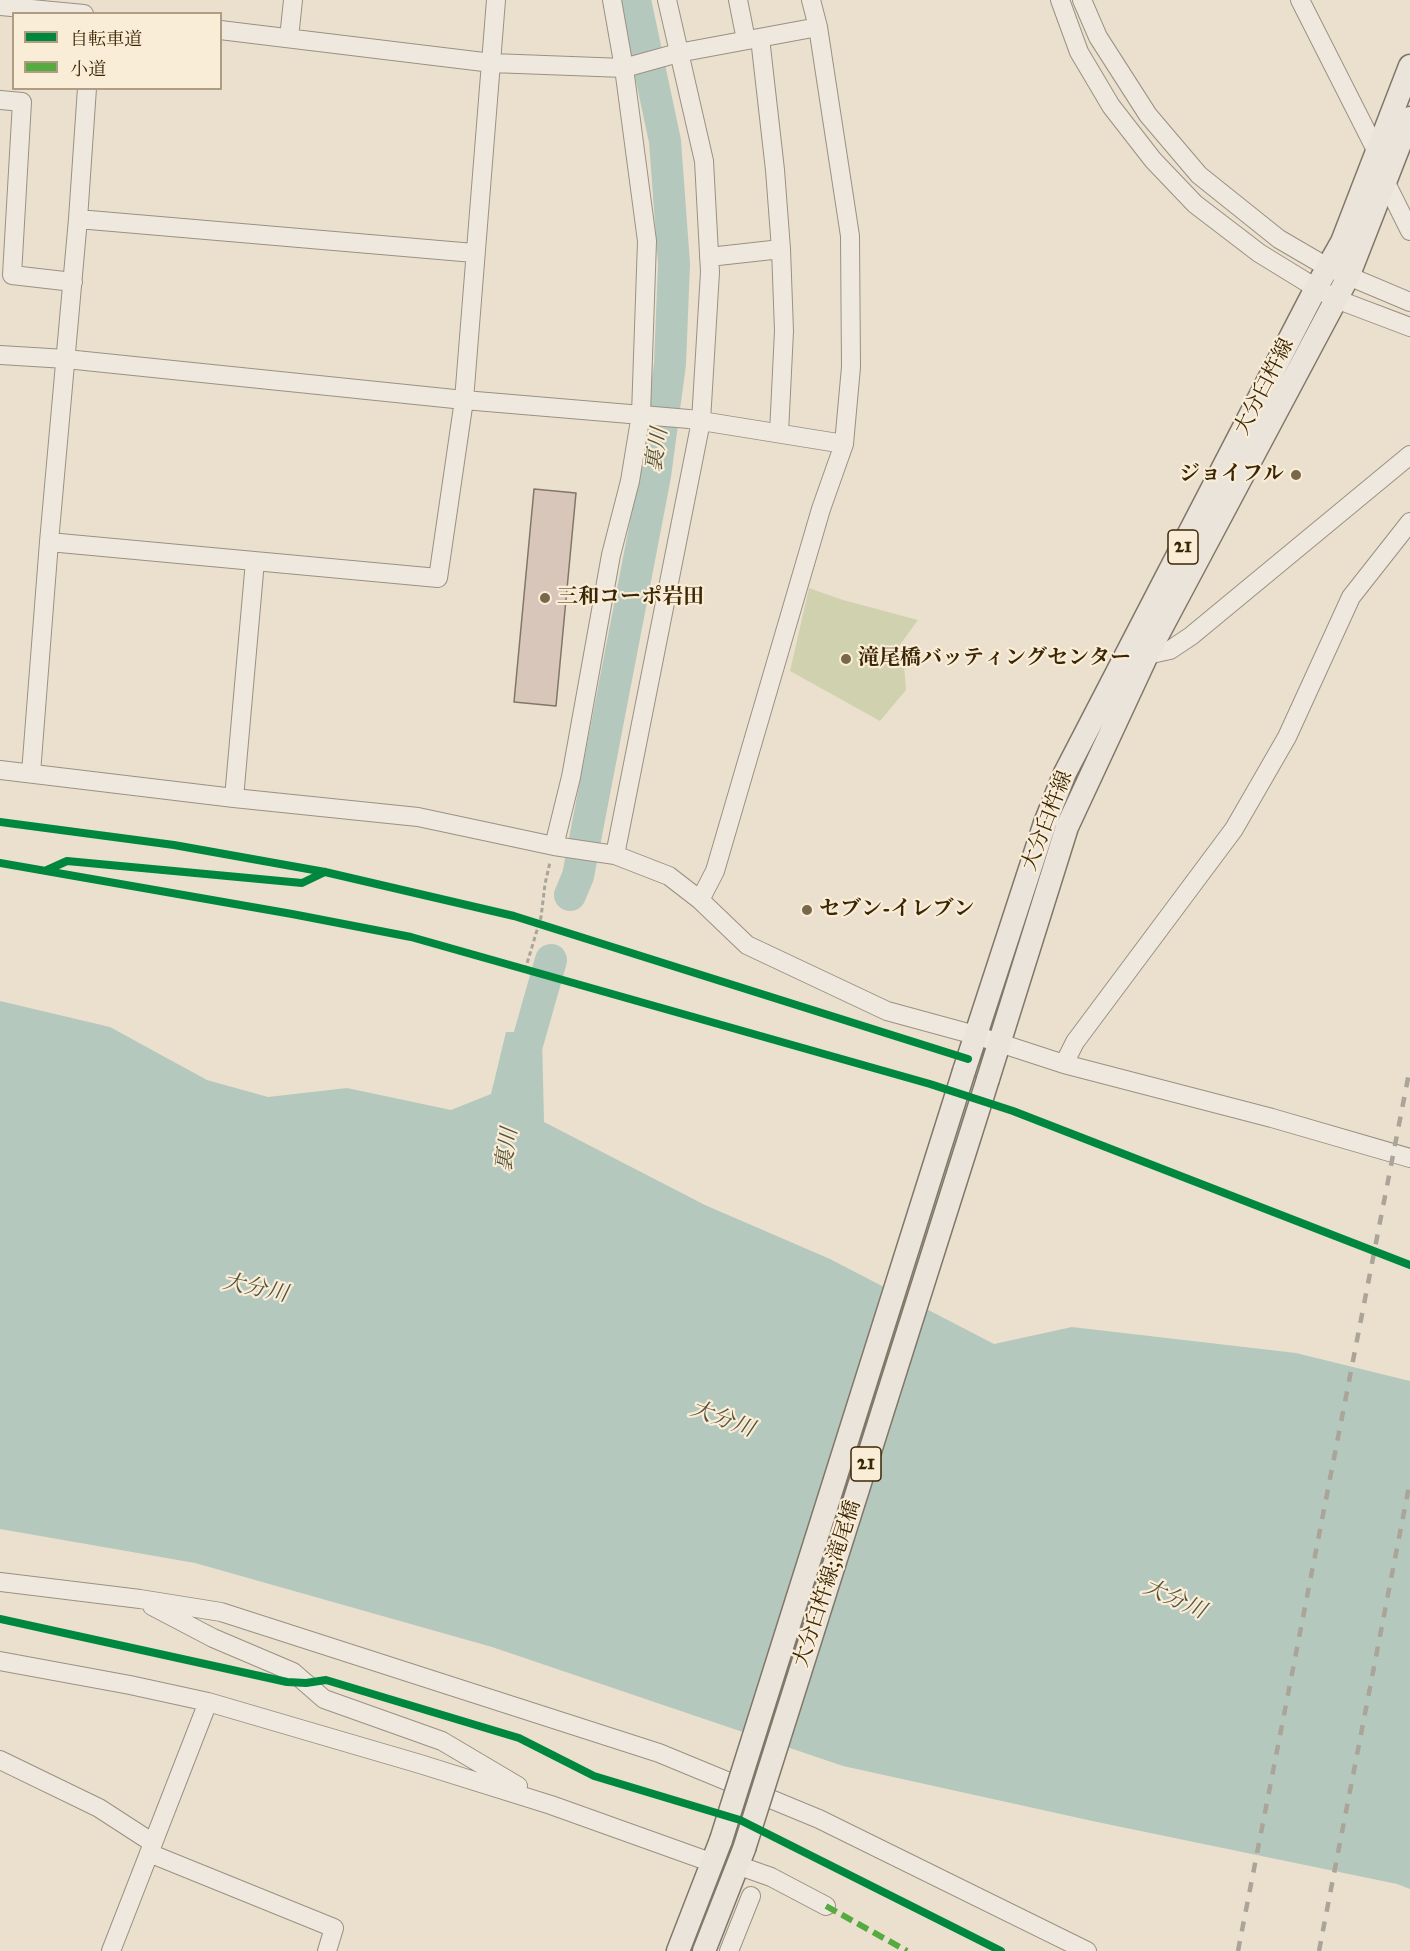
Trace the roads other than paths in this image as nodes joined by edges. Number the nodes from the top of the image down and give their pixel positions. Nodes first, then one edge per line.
1 (293, 0) edge
2 (496, 0) edge
3 (612, 0) edge
4 (667, 0) edge
5 (738, 0) edge
6 (811, 0) edge
7 (1060, 0) edge
8 (1082, 0) edge
9 (1300, 0) edge
10 (0, 6) edge
11 (63, 12) edge
12 (818, 27) junction
13 (222, 30) edge
14 (290, 38) junction
15 (753, 39) junction
16 (672, 55) junction
17 (492, 63) junction
18 (1410, 66) edge
19 (628, 67) junction
20 (87, 90) edge
21 (0, 100) edge
22 (1410, 118) edge
23 (1377, 152) junction
24 (1385, 181) junction
25 (78, 219) junction
26 (1410, 231) edge
27 (781, 249) junction
28 (474, 253) junction
29 (709, 257) junction
30 (1327, 267) junction
31 (1348, 277) junction
32 (73, 282) junction
33 (1316, 288) junction
34 (1336, 298) junction
35 (1410, 302) edge
36 (1410, 327) edge
37 (0, 355) edge
38 (66, 359) junction
39 (464, 400) junction
40 (646, 415) junction
41 (695, 420) junction
42 (779, 433) junction
43 (844, 444) junction
44 (1410, 455) edge
45 (1410, 522) edge
46 (49, 542) junction
47 (255, 561) junction
48 (1147, 655) junction
49 (0, 770) edge
50 (31, 773) junction
51 (234, 798) junction
52 (559, 847) junction
53 (615, 855) junction
54 (700, 900) junction
55 (975, 1035) junction
56 (999, 1044) junction
57 (1064, 1064) junction
58 (1410, 1158) edge
59 (0, 1582) edge
60 (140, 1599) junction
61 (0, 1661) edge
62 (208, 1702) junction
63 (0, 1760) edge
64 (551, 1805) junction
65 (151, 1848) junction
66 (741, 1857) junction
67 (713, 1863) junction
68 (751, 1896) dead end
69 (826, 1906) dead end
70 (111, 1951) edge
71 (327, 1951) edge
72 (678, 1951) edge
73 (704, 1951) edge
74 (729, 1951) edge
75 (1087, 1951) edge

1 - 14 street
2 - 17 street
3 - 19 street
4 - 16 street
5 - 15 street
6 - 12 street
7 - 33 street
8 - 30 street
9 - 23 street
10 - 11 street
12 - 15 street
12 - 43 street
13 - 14 street
14 - 17 street
15 - 16 street
15 - 27 street
16 - 19 street
16 - 29 street
17 - 19 street
17 - 28 street
18 - 23 main road, 大分臼杵線 / 21
19 - 40 street
20 - 25 street
21 - 32 street
22 - 24 main road, 大分臼杵線 / 21
23 - 30 main road, 大分臼杵線 / 21
24 - 26 street
24 - 31 main road, 大分臼杵線 / 21
25 - 28 street
25 - 32 street
27 - 29 street
27 - 42 street
28 - 39 street
29 - 41 street
30 - 31 street
30 - 33 main road, 大分臼杵線 / 21
31 - 34 main road, 大分臼杵線 / 21
31 - 35 street
32 - 38 street
33 - 34 street
33 - 55 main road, 大分臼杵線 / 21
34 - 36 street
34 - 48 main road, 大分臼杵線 / 21
37 - 38 street
38 - 39 street
38 - 46 street
39 - 40 street
39 - 47 street
40 - 41 street
40 - 52 street
41 - 42 street
41 - 53 street
42 - 43 street
43 - 54 street
44 - 48 street
45 - 57 street
46 - 47 street
46 - 50 street
47 - 51 street
48 - 56 main road, 大分臼杵線 / 21
49 - 50 street
50 - 51 street
51 - 52 street
52 - 53 street
53 - 54 street
54 - 55 street
55 - 56 street
55 - 67 main road, 大分臼杵線;滝尾橋 / 21, bridge
56 - 57 street
56 - 66 main road, 大分臼杵線;滝尾橋 / 21, bridge
57 - 58 street
59 - 60 street
60 - 64 street
60 - 75 street
61 - 62 street
62 - 64 street
62 - 65 street
63 - 65 street
64 - 67 street
65 - 70 street
65 - 71 street
66 - 69 street
66 - 73 main road, 21
67 - 72 main road, 21
68 - 74 street

